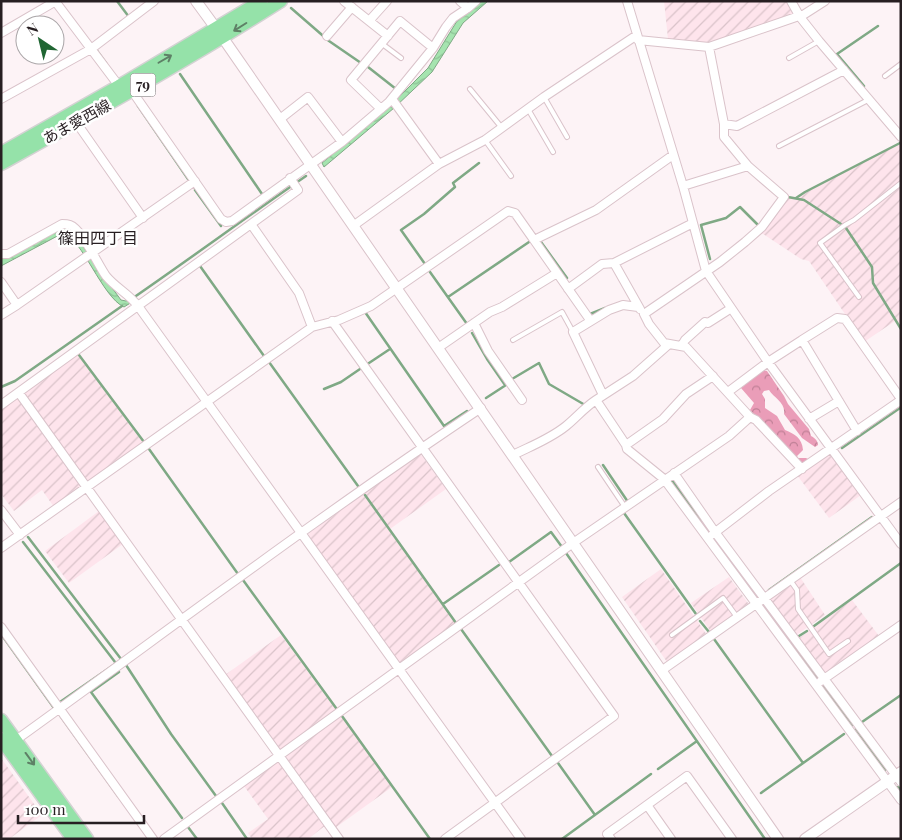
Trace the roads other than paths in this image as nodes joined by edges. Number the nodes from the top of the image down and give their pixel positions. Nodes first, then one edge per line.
1 (56, 1) edge
2 (154, 1) edge
3 (196, 1) edge
4 (261, 1) edge
5 (281, 1) edge
6 (344, 1) edge
7 (387, 1) edge
8 (460, 1) edge
9 (476, 1) edge
10 (627, 1) edge
11 (791, 1) edge
12 (824, 1) edge
13 (352, 8) junction
14 (468, 8) junction
15 (800, 16) junction
16 (369, 21) junction
17 (1, 32) edge
18 (220, 33) junction
19 (327, 36) dead end
20 (388, 36) junction
21 (637, 38) junction
22 (819, 41) junction
23 (381, 43) junction
24 (709, 47) junction
25 (91, 48) junction
26 (433, 48) junction
27 (401, 58) dead end
28 (790, 58) dead end
29 (901, 64) edge
30 (844, 70) junction
31 (885, 76) dead end
32 (119, 86) junction
33 (470, 89) dead end
34 (132, 91) junction
35 (544, 97) junction
36 (1, 99) edge
37 (868, 100) junction
38 (394, 102) junction
39 (381, 109) junction
40 (528, 109) junction
41 (280, 119) junction
42 (76, 122) junction
43 (724, 124) junction
44 (502, 128) junction
45 (567, 137) dead end
46 (901, 137) edge
47 (485, 140) junction
48 (342, 142) junction
49 (779, 146) dead end
50 (554, 152) dead end
51 (1, 153) edge
52 (673, 155) junction
53 (1, 164) edge
54 (439, 164) junction
55 (311, 165) junction
56 (748, 166) junction
57 (511, 176) dead end
58 (195, 182) junction
59 (292, 182) junction
60 (901, 183) edge
61 (683, 186) junction
62 (143, 218) junction
63 (693, 223) junction
64 (251, 224) junction
65 (353, 226) junction
66 (534, 240) junction
67 (1, 254) edge
68 (89, 256) junction
69 (614, 263) junction
70 (706, 271) junction
71 (557, 273) junction
72 (1, 282) edge
73 (397, 289) junction
74 (568, 289) junction
75 (859, 297) dead end
76 (134, 302) junction
77 (17, 305) junction
78 (638, 306) junction
79 (730, 309) junction
80 (644, 314) junction
81 (1, 315) edge
82 (590, 320) junction
83 (332, 321) junction
84 (474, 323) junction
85 (312, 327) junction
86 (573, 332) junction
87 (513, 340) dead end
88 (802, 340) junction
89 (668, 344) junction
90 (682, 346) junction
91 (438, 348) junction
92 (768, 362) junction
93 (714, 376) junction
94 (728, 392) junction
95 (19, 393) junction
96 (603, 395) junction
97 (522, 400) dead end
98 (596, 400) junction
99 (901, 400) edge
100 (839, 401) junction
101 (207, 402) junction
102 (1, 405) edge
103 (480, 408) junction
104 (750, 417) junction
105 (809, 419) junction
106 (857, 431) junction
107 (626, 445) junction
108 (421, 448) junction
109 (831, 449) junction
110 (513, 455) junction
111 (598, 467) dead end
112 (802, 469) junction
113 (674, 473) junction
114 (664, 480) junction
115 (87, 488) junction
116 (901, 502) edge
117 (625, 507) junction
118 (1, 510) edge
119 (881, 515) junction
120 (715, 532) junction
121 (302, 533) junction
122 (20, 535) junction
123 (707, 538) junction
124 (573, 543) junction
125 (901, 544) edge
126 (1, 548) edge
127 (790, 580) junction
128 (518, 583) junction
129 (764, 598) junction
130 (755, 604) junction
131 (736, 617) junction
132 (182, 620) junction
133 (901, 625) edge
134 (1, 627) edge
135 (672, 635) dead end
136 (848, 641) dead end
137 (399, 669) junction
138 (662, 671) junction
139 (824, 679) junction
140 (816, 685) junction
141 (60, 708) junction
142 (1, 720) edge
143 (858, 724) junction
144 (849, 730) junction
145 (6, 744) edge
146 (280, 755) junction
147 (899, 776) edge
148 (887, 782) junction
149 (901, 800) edge
150 (495, 803) junction
151 (647, 805) junction
152 (73, 839) edge
153 (87, 839) edge
154 (153, 839) edge
155 (164, 839) edge
156 (339, 839) edge
157 (445, 839) edge
158 (521, 839) edge
159 (610, 839) edge
160 (672, 839) edge
161 (732, 839) edge
162 (778, 839) edge
163 (805, 839) edge

1 - 17 street
1 - 25 street
2 - 25 street
3 - 18 street
4 - 18 main road, あま愛西線 / 79
5 -> 18 main road, あま愛西線 / 79
6 - 13 street
7 - 16 street
8 - 14 street
9 - 14 street
10 - 21 street
11 - 15 street
12 - 15 street
13 - 16 street
13 - 19 street
14 - 26 street
15 - 22 street
15 - 24 street
16 - 20 street
32 -> 18 main road, あま愛西線 / 79
18 - 34 main road, あま愛西線 / 79
18 - 41 street
20 - 23 street
20 - 26 street
21 - 24 street
21 - 35 street
21 - 52 street
22 - 28 lane
22 - 30 street
23 - 27 lane
23 - 39 street
24 - 43 street
25 - 32 street
25 - 36 street
26 - 38 street
29 - 31 lane
30 - 37 street
30 - 43 street
32 - 51 main road, あま愛西線 / 79
33 - 44 lane
34 - 42 main road, あま愛西線 / 79
34 - 58 street
35 - 40 street
35 - 45 lane
37 - 46 street
37 - 49 lane
38 - 39 street
38 - 54 street
39 - 48 street
40 - 44 street
40 - 50 lane
41 - 48 street
41 - 55 street
42 - 53 main road, あま愛西線 / 79
42 - 62 street
43 - 56 street
44 - 47 street
47 - 54 street
47 - 57 lane
48 - 55 street
52 - 61 street
52 - 66 street
54 - 65 street
55 - 59 street
55 - 65 street
56 - 61 street
56 - 70 street
58 - 59 street
58 - 62 street
59 - 64 street
60 - 75 lane
61 - 63 street
62 - 68 street
63 - 69 street
63 - 70 street
64 - 76 street
64 - 85 street
65 - 73 street
66 - 71 street
66 - 73 street
67 - 68 street
68 - 76 street
68 - 77 street
69 - 74 street
69 - 78 street
70 - 79 street
70 - 80 street
71 - 74 street
71 - 84 street
72 - 77 street
73 - 83 street
73 - 91 street
74 - 82 street
76 - 95 street
76 - 101 street
77 - 81 street
78 - 80 street
78 - 82 street
79 - 90 street
79 - 92 street
80 - 89 street
82 - 86 street
83 - 85 street
83 - 108 street
84 - 91 street
84 - 97 street
85 - 101 street
86 - 87 lane
86 - 96 street
88 - 92 street
88 - 99 street
88 - 100 street
89 - 90 street
89 - 96 street
90 - 93 street
91 - 103 street
92 - 94 street
92 - 105 street
93 - 94 street
93 - 107 street
94 - 104 street
95 - 102 street
95 - 115 street
96 - 98 street
98 - 107 street
98 - 110 street
99 - 106 street
100 - 105 street
100 - 106 street
101 - 115 street
101 - 121 street
103 - 108 street
103 - 110 street
104 - 112 street
104 - 113 street
105 - 109 street
106 - 109 street
107 - 114 street
108 - 121 street
108 - 128 street
109 - 112 street
109 - 119 street
110 - 124 street
111 - 117 lane
112 - 120 street
113 - 114 street
113 - 120 street
114 - 117 street
114 - 123 street
115 - 122 street
115 - 132 street
116 - 119 street
117 - 124 street
118 - 122 street
119 - 125 street
119 - 127 street
120 - 123 street
120 - 129 street
121 - 132 street
121 - 137 street
122 - 126 street
123 - 130 street
124 - 128 street
124 - 138 street
127 - 129 street
127 - 136 lane
128 - 137 street
128 - 150 street
129 - 130 street
129 - 139 street
130 - 131 street
130 - 140 street
131 - 135 lane
131 - 138 street
132 - 141 street
132 - 146 street
133 - 139 street
134 - 141 street
137 - 146 street
137 - 150 street
138 - 162 street
139 - 140 street
139 - 143 street
140 - 144 street
141 - 145 street
141 - 154 street
142 - 145 main road
143 - 144 street
143 - 147 street
144 - 148 street
145 - 152 main road
145 -> 153 main road
146 - 155 street
146 - 156 street
147 - 148 street
148 - 149 street
148 - 163 street
150 - 157 street
150 - 158 street
151 - 159 street
151 - 160 street
151 - 161 street

